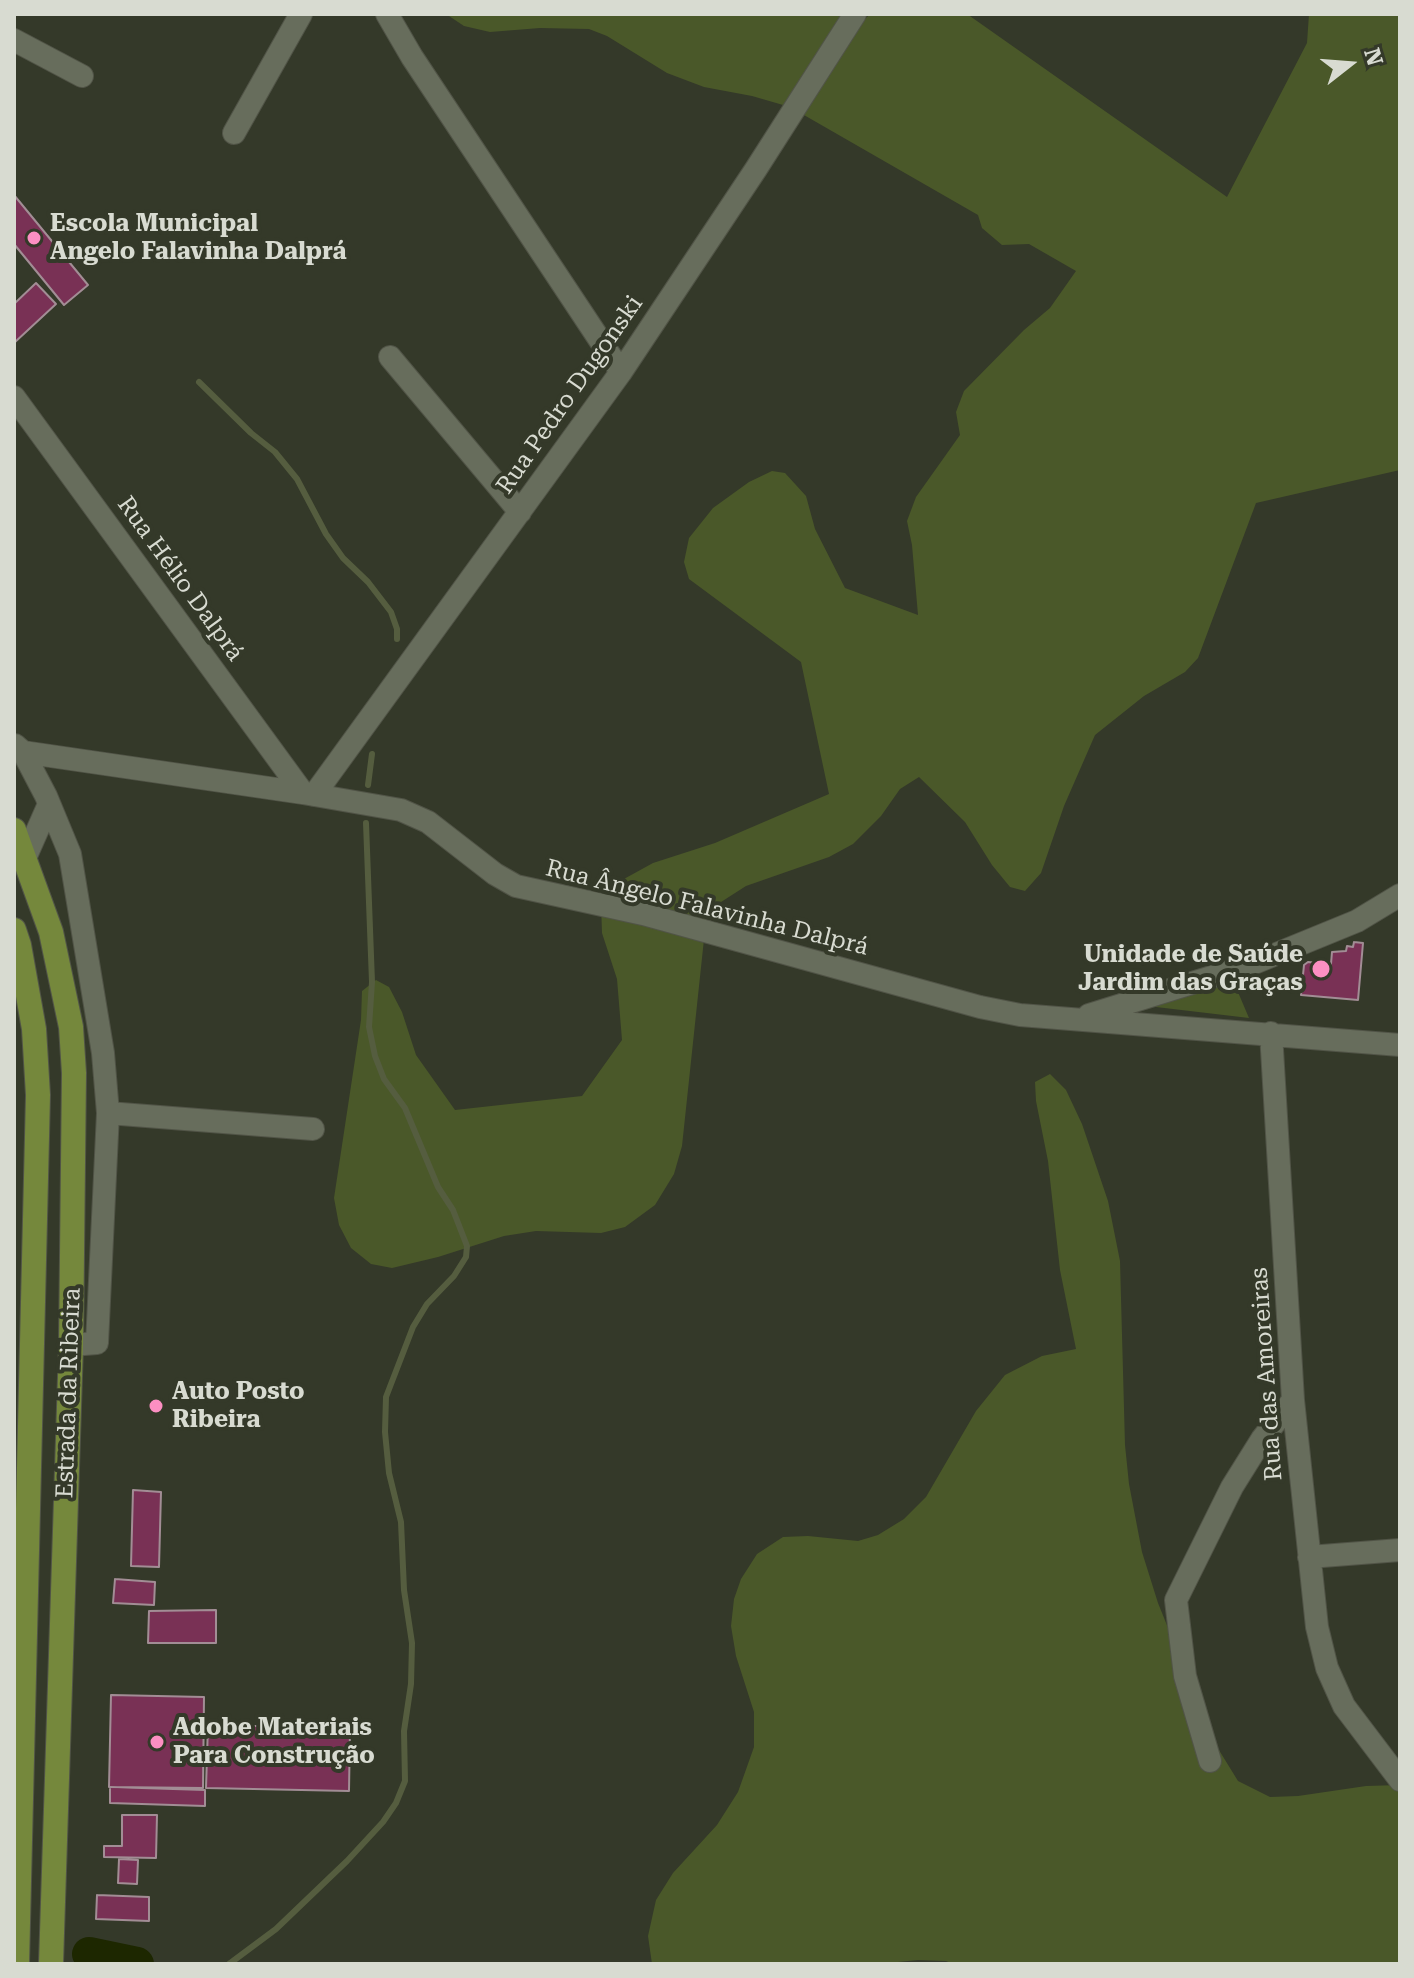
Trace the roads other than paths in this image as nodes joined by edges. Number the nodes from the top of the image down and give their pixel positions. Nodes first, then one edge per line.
1 (301, 14) edge
2 (387, 14) edge
3 (855, 14) edge
4 (14, 40) edge
5 (82, 76) dead end
6 (234, 133) dead end
7 (390, 357) dead end
8 (621, 372) junction
9 (14, 397) edge
10 (520, 512) junction
11 (19, 748) edge
12 (308, 794) junction
13 (49, 804) junction
14 (14, 830) edge
15 (26, 856) junction
16 (1400, 895) edge
17 (14, 930) edge
18 (1076, 1019) junction
19 (1271, 1033) junction
20 (1400, 1045) edge
21 (108, 1113) junction
22 (313, 1129) dead end
23 (71, 1345) junction
24 (1293, 1400) junction
25 (1400, 1550) edge
26 (1309, 1557) junction
27 (18, 1694) edge
28 (1210, 1761) dead end
29 (1400, 1780) edge
30 (15, 1938) edge
31 (17, 1964) edge
32 (51, 1964) edge

1 - 6 street
2 - 8 street
3 - 8 street, Rua Pedro Dugonski
4 - 5 street
7 - 10 street
8 - 10 street, Rua Pedro Dugonski
9 - 12 street, Rua Hélio Dalprá
10 - 12 street, Rua Pedro Dugonski
11 - 12 street, Rua Ângelo Falavinha Dalprá
11 - 13 street
12 - 18 street, Rua Ângelo Falavinha Dalprá
13 - 15 street
13 - 21 street
14 - 15 main road, Estrada da Ribeira
15 - 23 main road, Estrada da Ribeira
16 - 18 street
17 - 27 main road, Estrada da Ribeira
18 - 19 street, Rua Ângelo Falavinha Dalprá
19 - 20 street, Rua Ângelo Falavinha Dalprá
19 - 24 street, Rua das Amoreiras
21 - 22 street
21 - 23 street
23 - 32 main road, Estrada da Ribeira
24 - 26 street, Rua das Amoreiras
24 - 28 street
25 - 26 street
26 - 29 street, Rua das Amoreiras
27 - 30 main road, Estrada da Ribeira
30 - 31 main road, Estrada da Ribeira

